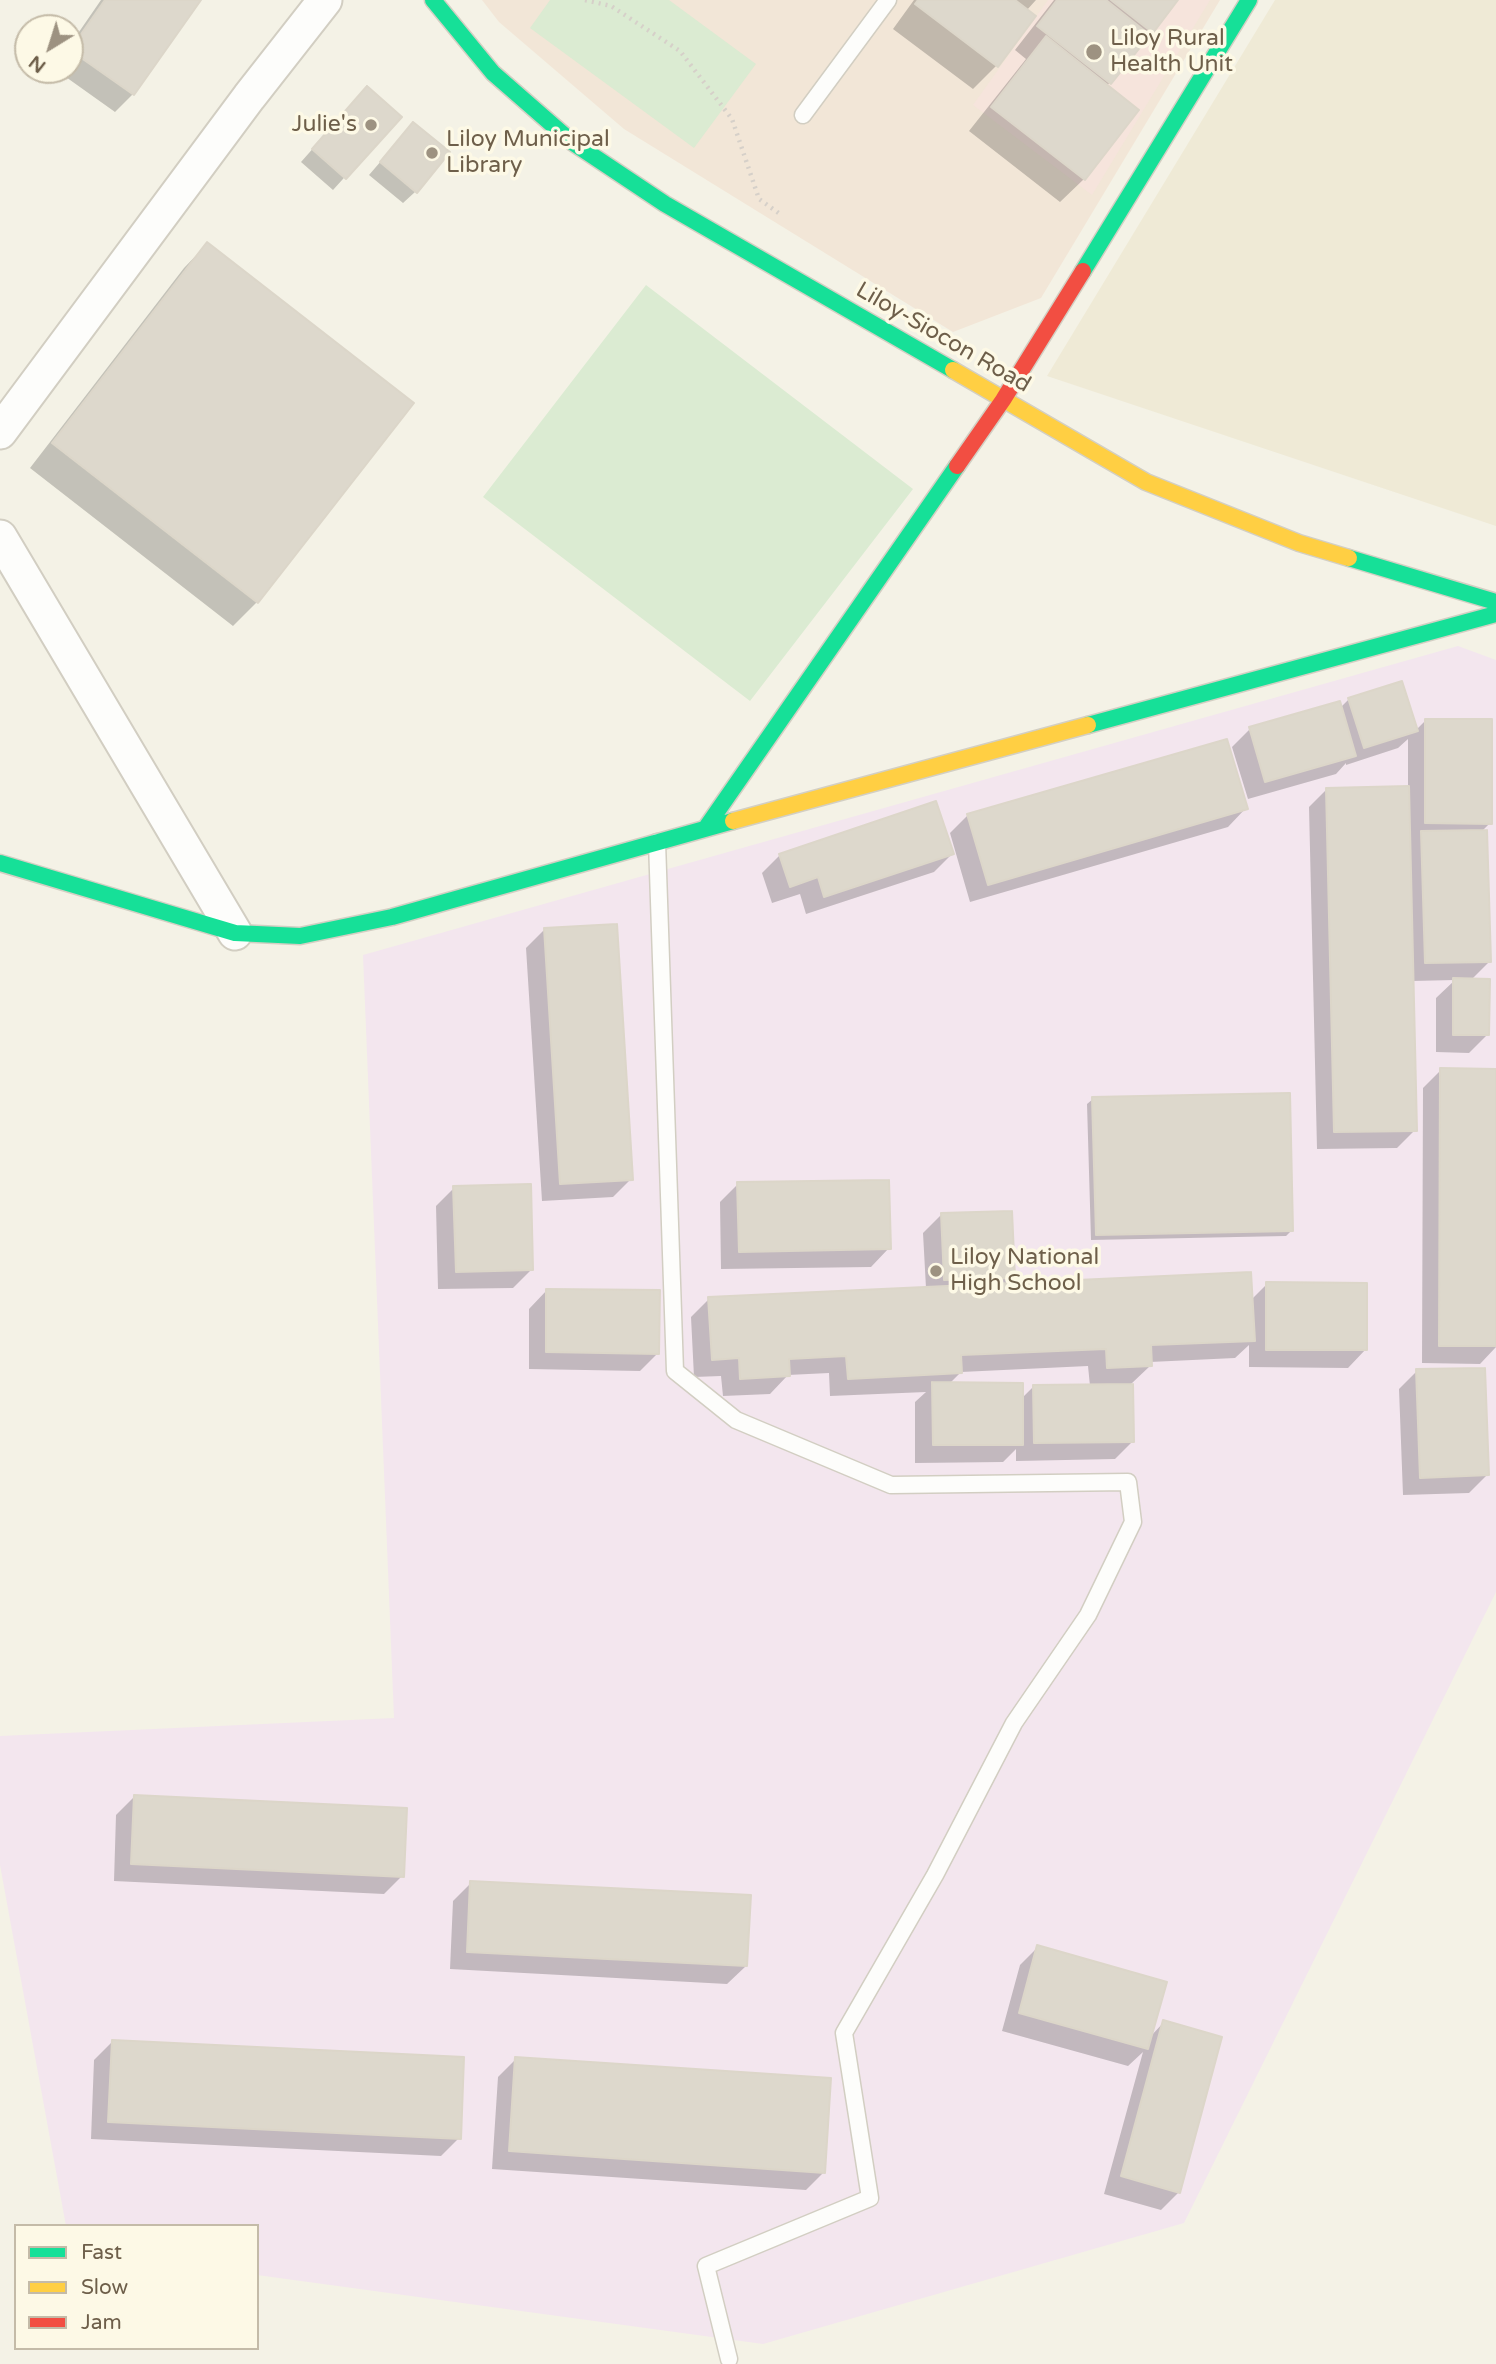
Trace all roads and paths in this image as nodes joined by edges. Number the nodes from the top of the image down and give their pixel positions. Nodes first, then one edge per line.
1 (325, 0) edge
2 (433, 0) edge
3 (585, 0) edge
4 (888, 0) edge
5 (1249, 0) edge
6 (803, 115) dead end
7 (780, 214) dead end
8 (1003, 400) junction
9 (0, 432) edge
10 (0, 537) edge
11 (1496, 602) edge
12 (1496, 614) edge
13 (705, 829) junction
14 (657, 842) junction
15 (0, 863) edge
16 (235, 933) junction
17 (729, 2358) dead end

1 - 9 street
2 - 8 street, Liloy-Siocon Road
3 - 7 path
4 - 6 lane
5 - 8 street
8 - 11 street, Liloy-Siocon Road
8 - 13 street
10 - 16 street
12 - 13 street
13 - 14 street
14 - 16 street
14 - 17 lane
15 - 16 street

